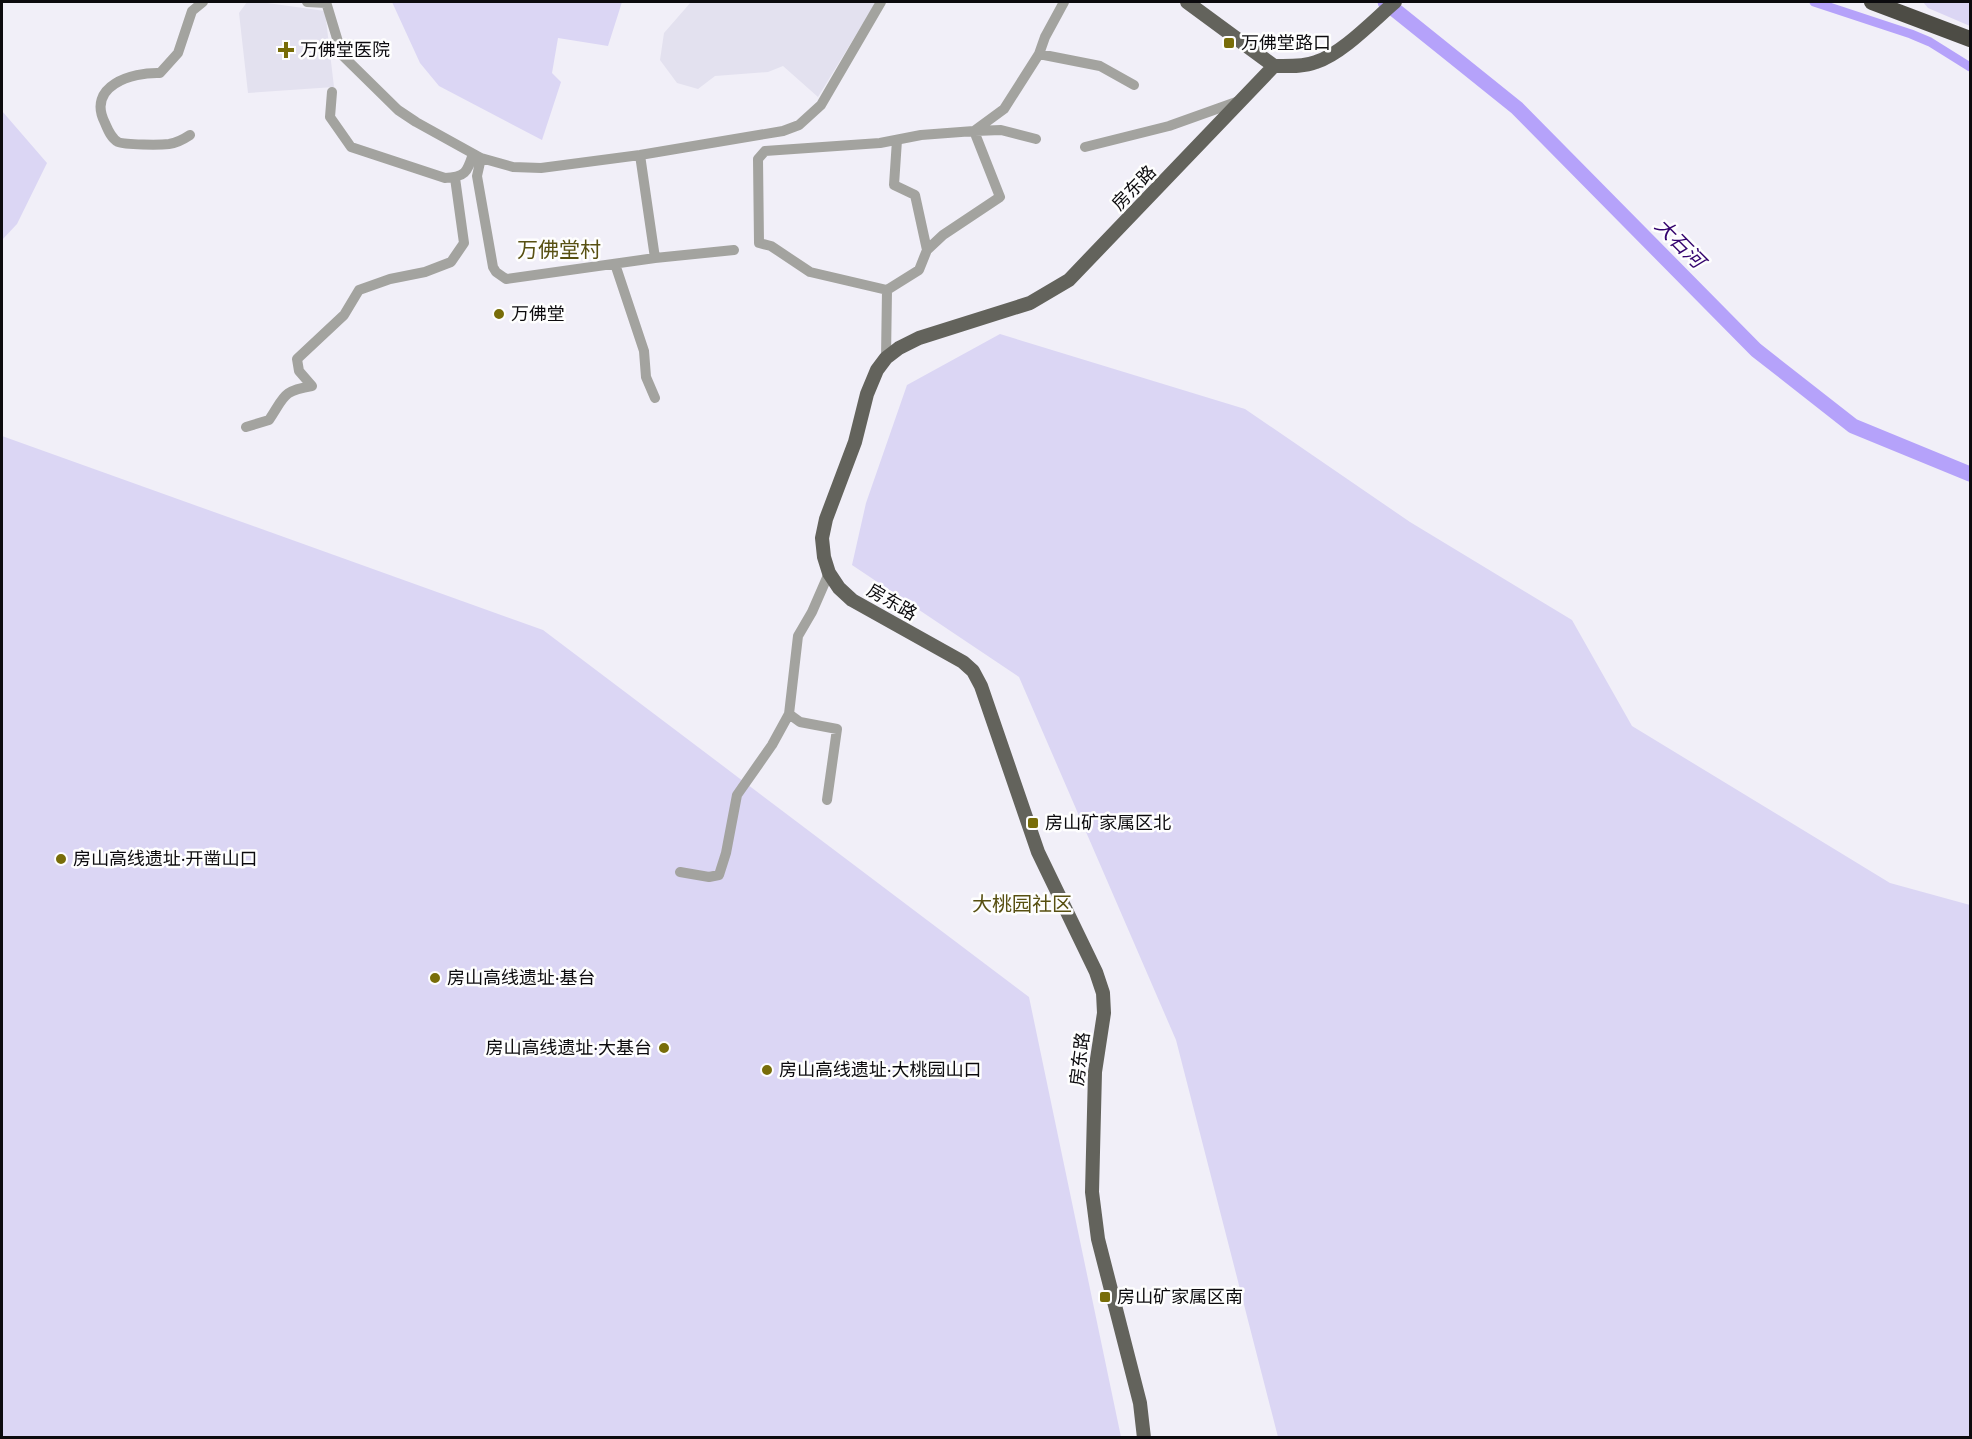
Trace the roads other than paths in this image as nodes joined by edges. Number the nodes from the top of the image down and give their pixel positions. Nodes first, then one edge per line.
1 (203, 2) edge
2 (307, 2) edge
3 (326, 2) edge
4 (881, 2) edge
5 (1064, 2) edge
6 (1187, 2) edge
7 (1395, 2) edge
8 (1872, 2) edge
9 (1971, 39) edge
10 (1039, 54) junction
11 (1274, 66) junction
12 (1134, 85) dead end
13 (332, 92) dead end
14 (1242, 100) junction
15 (974, 131) junction
16 (190, 135) dead end
17 (1036, 139) dead end
18 (897, 140) junction
19 (1085, 147) dead end
20 (640, 155) junction
21 (477, 156) junction
22 (455, 178) junction
23 (734, 250) dead end
24 (927, 250) junction
25 (655, 258) junction
26 (615, 264) junction
27 (887, 290) junction
28 (886, 358) junction
29 (655, 398) dead end
30 (246, 427) dead end
31 (829, 573) junction
32 (789, 714) junction
33 (827, 800) dead end
34 (680, 872) dead end
35 (1144, 1437) edge

1 - 16 street
2 - 3 street
3 - 21 street
4 - 20 street
5 - 10 street
6 - 11 main road
7 - 11 main road
8 - 9 highway
10 - 12 street
10 - 15 street
11 - 14 main road, 房东路
13 - 22 street
14 - 19 street
14 - 28 main road, 房东路
15 - 17 street
15 - 18 street
15 - 24 street
18 - 24 street
18 - 27 street
20 - 21 street
20 - 25 street
21 - 22 street
21 - 26 street
22 - 30 street
23 - 25 street
24 - 27 street
25 - 26 street
26 - 29 street
27 - 28 street
28 - 31 main road, 房东路
31 - 32 street
31 - 35 main road, 房东路
32 - 33 street
32 - 34 street

